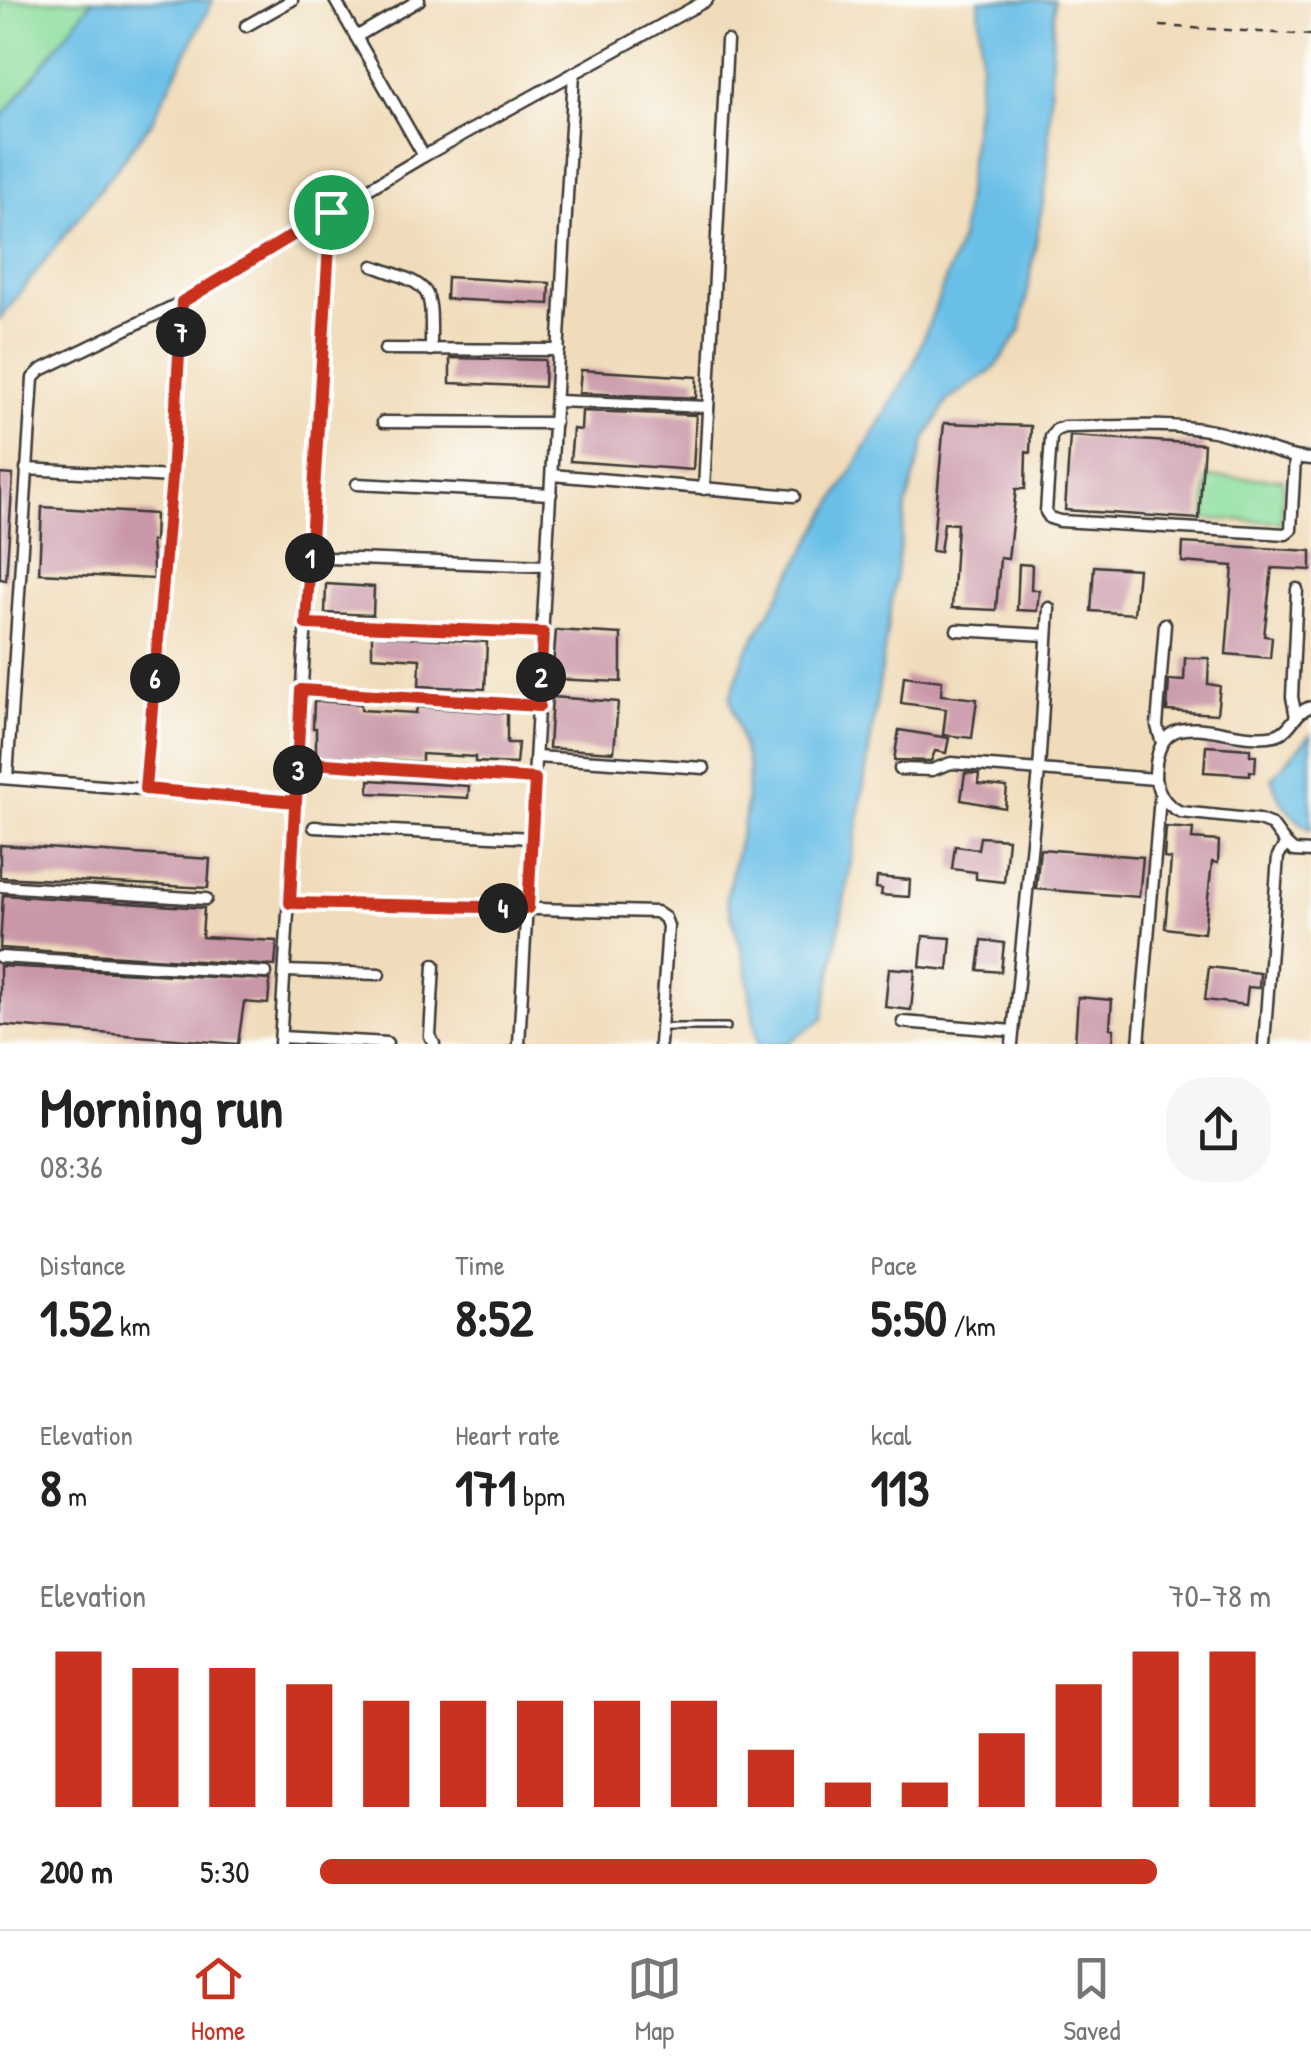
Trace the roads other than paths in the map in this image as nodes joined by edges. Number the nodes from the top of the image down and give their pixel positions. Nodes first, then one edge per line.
1 (292, 0) edge
2 (335, 0) edge
3 (419, 0) edge
4 (707, 0) edge
5 (246, 26) dead end
6 (356, 36) junction
7 (728, 41) dead end
8 (574, 73) junction
9 (424, 156) junction
10 (331, 212) junction
11 (373, 266) dead end
12 (182, 302) junction
13 (385, 349) dead end
14 (431, 350) junction
15 (559, 350) junction
16 (557, 401) junction
17 (708, 408) junction
18 (383, 422) dead end
19 (555, 423) junction
20 (1295, 458) junction
21 (1311, 459) edge
22 (26, 469) junction
23 (552, 475) junction
24 (172, 477) junction
25 (357, 484) dead end
26 (704, 489) junction
27 (551, 494) junction
28 (794, 496) dead end
29 (328, 558) dead end
30 (547, 566) junction
31 (1297, 588) dead end
32 (1049, 608) dead end
33 (306, 624) junction
34 (1164, 624) dead end
35 (957, 630) dead end
36 (543, 633) junction
37 (1047, 635) junction
38 (301, 690) junction
39 (539, 706) junction
40 (1311, 707) edge
41 (1296, 716) junction
42 (1162, 740) junction
43 (536, 757) junction
44 (298, 762) junction
45 (704, 768) dead end
46 (900, 769) dead end
47 (1040, 771) junction
48 (4, 778) edge
49 (535, 779) junction
50 (1154, 779) junction
51 (145, 789) junction
52 (1160, 797) junction
53 (296, 802) junction
54 (314, 827) dead end
55 (532, 838) junction
56 (1286, 844) junction
57 (1311, 852) edge
58 (0, 886) edge
59 (206, 899) dead end
60 (290, 903) junction
61 (528, 908) junction
62 (0, 957) edge
63 (434, 965) dead end
64 (285, 972) junction
65 (266, 973) dead end
66 (379, 974) dead end
67 (903, 1022) dead end
68 (661, 1027) junction
69 (727, 1027) dead end
70 (1013, 1031) junction
71 (280, 1041) edge
72 (388, 1043) edge
73 (434, 1044) edge
74 (519, 1044) edge
75 (660, 1044) edge
76 (1012, 1044) edge
77 (1139, 1044) edge
78 (1264, 1044) edge

1 - 5 street
2 - 6 street
3 - 6 street
4 - 8 street
6 - 9 street
7 - 17 street
8 - 9 street
8 - 15 street
9 - 10 street
10 - 12 street
10 - 33 street
11 - 14 street
12 - 22 street
12 - 24 street
13 - 14 street
14 - 15 street
15 - 16 street
16 - 17 street
16 - 19 street
17 - 26 street
18 - 19 street
19 - 23 street
20 - 20 street
20 - 21 street
22 - 24 street
22 - 48 street
23 - 26 street
23 - 27 street
24 - 51 street
25 - 27 street
26 - 28 street
27 - 30 street
29 - 30 street
30 - 36 street
31 - 41 street
32 - 37 street
33 - 36 street
33 - 38 street
34 - 42 street
35 - 37 street
36 - 39 street
37 - 47 street
38 - 39 street
38 - 44 street
39 - 43 street
40 - 41 street
41 - 42 street
42 - 50 street
43 - 45 street
43 - 49 street
44 - 49 street
44 - 53 street
46 - 47 street
47 - 50 street
47 - 70 street
48 - 51 street
49 - 55 street
50 - 52 street
51 - 53 street
52 - 56 street
52 - 77 street
53 - 60 street
54 - 55 street
55 - 61 street
56 - 57 street
56 - 78 street
58 - 59 street
60 - 61 street
60 - 64 street
61 - 68 street
61 - 74 street
62 - 65 street
63 - 73 street
64 - 66 street
64 - 71 street
67 - 70 street
68 - 69 lane
68 - 75 street
70 - 76 street
71 - 72 street

